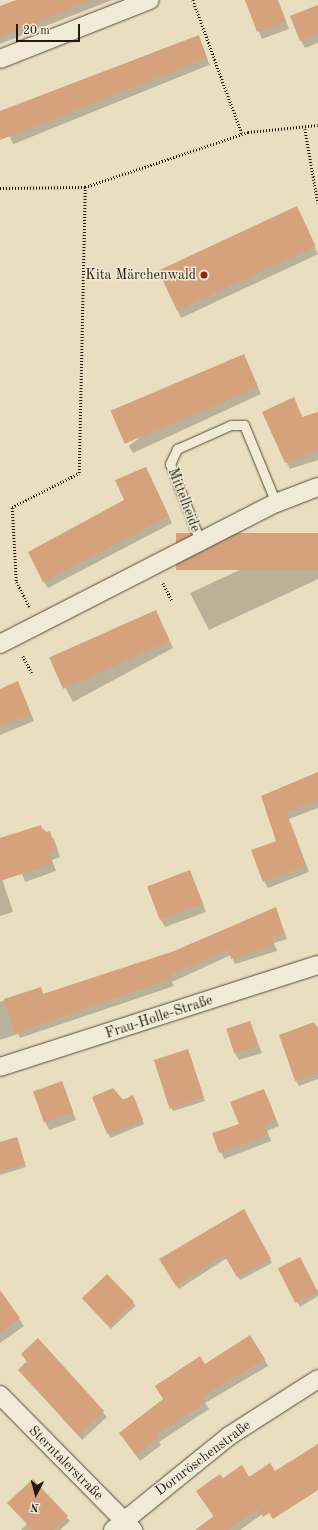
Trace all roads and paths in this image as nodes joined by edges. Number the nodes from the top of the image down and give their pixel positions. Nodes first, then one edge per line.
1 (150, 0) edge
2 (193, 0) edge
3 (0, 59) edge
4 (318, 125) edge
5 (305, 129) junction
6 (242, 134) junction
7 (85, 187) junction
8 (0, 188) edge
9 (318, 203) edge
10 (318, 487) edge
11 (276, 503) junction
12 (200, 541) junction
13 (162, 582) dead end
14 (172, 601) dead end
15 (30, 608) dead end
16 (0, 644) edge
17 (23, 656) dead end
18 (32, 673) dead end
19 (318, 965) edge
20 (0, 1068) edge
21 (318, 1379) edge
22 (0, 1395) edge
23 (123, 1527) edge

1 - 3 street
2 - 6 path
4 - 5 path
5 - 6 path
5 - 9 path
6 - 7 path
7 - 8 path
7 - 15 path
10 - 11 street, Mittelheide
11 - 12 street, Mittelheide
11 - 12 lane, Mittelheide
12 - 16 street, Mittelheide
13 - 14 path
17 - 18 path
19 - 20 street, Frau-Holle-Straße
21 - 23 street, Dornröschenstraße
22 - 23 street, Sterntalerstraße

